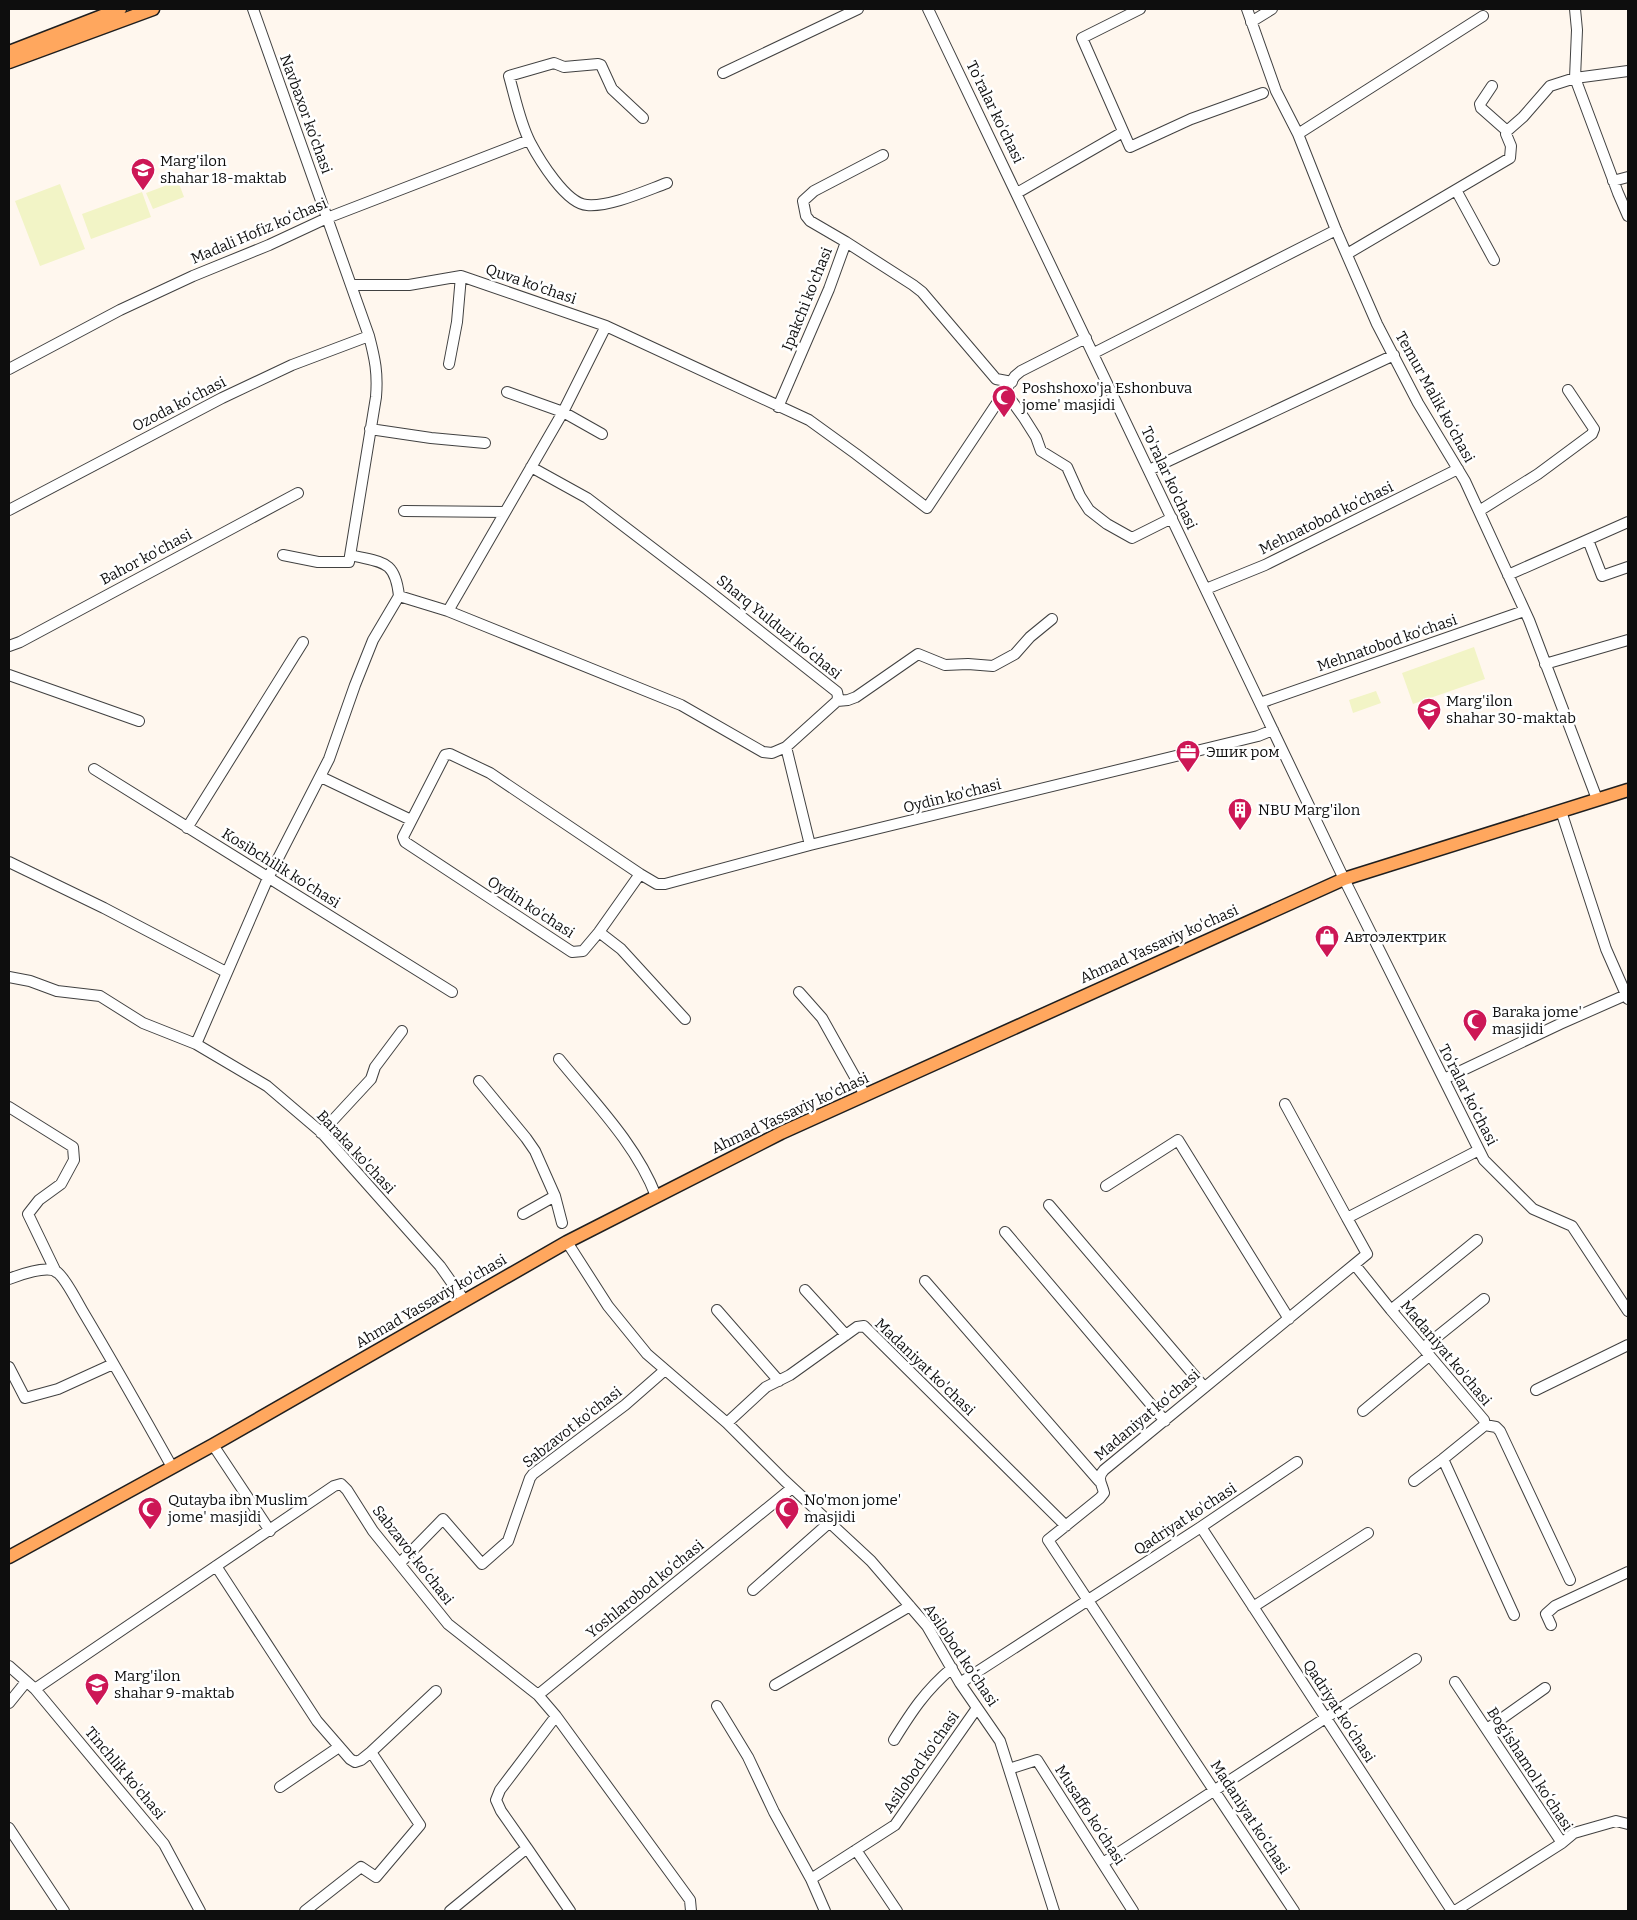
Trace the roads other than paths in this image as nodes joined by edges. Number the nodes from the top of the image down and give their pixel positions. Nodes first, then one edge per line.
1 (120, 9) edge
2 (153, 9) edge
3 (252, 9) edge
4 (858, 9) edge
5 (928, 9) edge
6 (1140, 9) edge
7 (1247, 9) edge
8 (1272, 9) edge
9 (1575, 9) edge
10 (1484, 16) dead end
11 (1252, 22) junction
12 (9, 52) edge
13 (9, 62) edge
14 (1628, 71) edge
15 (723, 72) dead end
16 (1575, 78) junction
17 (1492, 86) dead end
18 (1263, 93) dead end
19 (643, 118) dead end
20 (1507, 131) junction
21 (1123, 132) junction
22 (1298, 134) junction
23 (529, 140) junction
24 (883, 155) dead end
25 (1628, 178) edge
26 (1613, 181) junction
27 (667, 183) dead end
28 (1456, 190) junction
29 (1017, 193) junction
30 (1628, 216) edge
31 (327, 218) junction
32 (1336, 230) junction
33 (846, 242) junction
34 (1346, 254) junction
35 (1494, 260) dead end
36 (461, 276) junction
37 (351, 286) junction
38 (606, 326) junction
39 (369, 336) junction
40 (1086, 338) junction
41 (1094, 353) junction
42 (1394, 355) junction
43 (449, 364) dead end
44 (9, 370) edge
45 (1012, 382) junction
46 (1568, 390) dead end
47 (507, 392) dead end
48 (1006, 393) junction
49 (778, 406) junction
50 (562, 412) junction
51 (370, 429) junction
52 (602, 434) dead end
53 (485, 443) dead end
54 (530, 467) junction
55 (1458, 469) junction
56 (1149, 470) junction
57 (298, 493) dead end
58 (9, 510) edge
59 (404, 511) dead end
60 (1479, 511) junction
61 (505, 512) junction
62 (1172, 518) junction
63 (1628, 522) edge
64 (1588, 540) junction
65 (283, 555) dead end
66 (351, 555) junction
67 (1628, 567) edge
68 (1508, 575) junction
69 (1206, 590) junction
70 (399, 596) junction
71 (448, 611) junction
72 (1524, 611) junction
73 (1052, 618) dead end
74 (1628, 640) edge
75 (303, 642) dead end
76 (9, 646) edge
77 (1545, 664) junction
78 (9, 675) edge
79 (837, 701) junction
80 (1260, 703) junction
81 (139, 721) dead end
82 (1273, 730) junction
83 (786, 747) junction
84 (94, 769) dead end
85 (322, 777) junction
86 (1628, 790) edge
87 (1597, 799) junction
88 (1561, 811) junction
89 (411, 820) junction
90 (188, 828) junction
91 (810, 845) junction
92 (9, 862) edge
93 (640, 874) junction
94 (268, 878) junction
95 (1344, 879) junction
96 (599, 932) junction
97 (226, 972) junction
98 (9, 978) edge
99 (452, 992) dead end
100 (799, 992) dead end
101 (1627, 996) edge
102 (685, 1019) dead end
103 (402, 1030) dead end
104 (196, 1044) junction
105 (559, 1059) dead end
106 (1444, 1079) junction
107 (478, 1081) dead end
108 (865, 1095) junction
109 (1285, 1104) dead end
110 (9, 1107) edge
111 (322, 1133) junction
112 (1479, 1150) junction
113 (1106, 1186) dead end
114 (555, 1196) junction
115 (656, 1196) junction
116 (1049, 1205) dead end
117 (523, 1214) dead end
118 (1347, 1218) junction
119 (562, 1222) dead end
120 (1005, 1232) dead end
121 (1477, 1240) dead end
122 (567, 1242) junction
123 (1355, 1265) junction
124 (56, 1272) junction
125 (9, 1279) edge
126 (925, 1280) dead end
127 (805, 1290) dead end
128 (1484, 1299) dead end
129 (464, 1300) junction
130 (717, 1310) dead end
131 (1391, 1310) junction
132 (1628, 1311) edge
133 (1289, 1319) junction
134 (846, 1335) junction
135 (1628, 1345) edge
136 (1426, 1352) junction
137 (114, 1364) junction
138 (9, 1368) edge
139 (665, 1370) junction
140 (779, 1381) junction
141 (1204, 1387) junction
142 (1536, 1390) dead end
143 (1363, 1411) dead end
144 (1165, 1421) junction
145 (727, 1424) junction
146 (1484, 1425) junction
147 (213, 1445) junction
148 (1443, 1459) junction
149 (1297, 1462) dead end
150 (172, 1467) junction
151 (1099, 1481) junction
152 (1414, 1481) dead end
153 (792, 1488) junction
154 (830, 1522) junction
155 (1066, 1526) junction
156 (1201, 1527) junction
157 (270, 1531) junction
158 (1368, 1533) dead end
159 (9, 1557) edge
160 (400, 1563) junction
161 (216, 1566) junction
162 (1628, 1572) edge
163 (1570, 1580) dead end
164 (753, 1590) dead end
165 (1088, 1600) junction
166 (910, 1606) junction
167 (1253, 1607) junction
168 (1514, 1616) dead end
169 (1551, 1625) dead end
170 (1416, 1659) dead end
171 (9, 1666) edge
172 (952, 1668) junction
173 (26, 1682) junction
174 (1455, 1682) dead end
175 (960, 1683) junction
176 (775, 1685) dead end
177 (1545, 1688) dead end
178 (35, 1689) junction
179 (436, 1691) dead end
180 (538, 1695) junction
181 (9, 1703) edge
182 (717, 1706) dead end
183 (977, 1708) junction
184 (556, 1716) junction
185 (1326, 1718) junction
186 (1487, 1729) junction
187 (894, 1740) dead end
188 (339, 1747) junction
189 (371, 1752) junction
190 (1009, 1769) junction
191 (280, 1787) dead end
192 (1214, 1790) junction
193 (1628, 1824) edge
194 (9, 1828) edge
195 (1562, 1843) junction
196 (527, 1848) junction
197 (856, 1850) junction
198 (1103, 1863) junction
199 (811, 1879) junction
200 (64, 1911) edge
201 (200, 1911) edge
202 (305, 1911) edge
203 (450, 1911) edge
204 (570, 1911) edge
205 (690, 1911) edge
206 (825, 1911) edge
207 (897, 1911) edge
208 (1054, 1911) edge
209 (1133, 1911) edge
210 (1294, 1911) edge
211 (1454, 1911) edge

1 - 12 main road
2 - 13 main road
3 - 31 street, Navbaxor ko’chasi
4 - 15 street
5 - 29 street, To'ralar ko'chasi
6 - 21 street
7 - 11 street, Temur Malik koʻchasi
8 - 11 street
9 - 16 street
10 - 22 street
11 - 22 street, Temur Malik koʻchasi
14 - 16 street
16 - 20 street
16 - 26 street
17 - 20 street
18 - 21 street
19 - 23 street
20 - 28 street
21 - 29 street
22 - 32 street, Temur Malik koʻchasi
23 - 27 street
23 - 31 street, Madali Hofiz koʻchasi
24 - 33 street
25 - 26 street
26 - 30 street
28 - 34 street
28 - 35 street
29 - 40 street, To'ralar ko'chasi
31 - 37 street, Navbaxor ko’chasi
31 - 44 street, Madali Hofiz koʻchasi
32 - 34 street, Temur Malik koʻchasi
32 - 41 street
33 - 45 street, Ipakchi ko'chasi
33 - 49 street, Ipakchi ko'chasi
34 - 42 street, Temur Malik koʻchasi
36 - 37 street, Quva ko'chasi
36 - 38 street, Quva ko'chasi
36 - 43 street
37 - 39 street
38 - 49 street, Quva ko'chasi
38 - 50 street
39 - 51 street
39 - 58 street, Ozoda koʻchasi
40 - 41 street, To'ralar ko'chasi
40 - 45 street
41 - 56 street, To'ralar ko'chasi
42 - 55 street, Temur Malik koʻchasi
42 - 56 street
45 - 48 street
46 - 60 street
47 - 50 street
48 - 49 street, Quva ko'chasi
48 - 62 street
50 - 52 street
50 - 54 street
51 - 53 street
51 - 66 street
54 - 61 street
54 - 79 street, Sharq Yulduzi koʻchasi
55 - 60 street, Temur Malik koʻchasi
55 - 69 street, Mehnatobod koʻchasi
56 - 62 street, To'ralar ko'chasi
57 - 76 street, Bahor ko'chasi
59 - 61 street
60 - 68 street, Temur Malik koʻchasi
61 - 71 street
62 - 69 street, To'ralar ko'chasi
63 - 64 street
64 - 67 street
64 - 68 street
65 - 66 street
66 - 70 street
68 - 72 street, Temur Malik koʻchasi
69 - 80 street, To'ralar ko'chasi
70 - 71 street
70 - 85 street
71 - 83 street
72 - 77 street, Temur Malik koʻchasi
72 - 80 street, Mehnatobod ko‘chasi
73 - 79 street
74 - 77 street
75 - 90 street
77 - 87 street, Temur Malik koʻchasi
78 - 81 street
79 - 83 street, Sharq Yulduzi koʻchasi
80 - 82 street, To'ralar ko'chasi
82 - 91 street, Oydin ko'chasi
82 - 95 street, To'ralar ko'chasi
83 - 91 street
84 - 90 street, Kosibchilik koʻchasi
85 - 89 street
85 - 94 street
86 - 87 main road, Ahmad Yassaviy ko'chasi
87 - 88 main road, Ahmad Yassaviy ko'chasi
88 - 95 main road, Ahmad Yassaviy ko'chasi
88 - 101 street
89 - 93 street, Oydin ko'chasi
89 - 96 street, Oydin ko'chasi
90 - 94 street, Kosibchilik koʻchasi
91 - 93 street, Oydin ko'chasi
92 - 97 street
93 - 96 street, Oydin ko'chasi
94 - 97 street
94 - 99 street, Kosibchilik koʻchasi
95 - 106 street, Toʻralar koʻchasi
95 - 108 main road, Ahmad Yassaviy ko'chasi
96 - 102 street
97 - 104 street
98 - 104 street, Baraka ko'chasi
100 - 108 street
101 - 106 street
103 - 111 street
104 - 111 street, Baraka ko'chasi
105 - 115 street
106 - 112 street, Toʻralar koʻchasi
107 - 114 street
108 - 115 main road, Ahmad Yassaviy ko'chasi
109 - 118 street
110 - 124 street
111 - 129 street, Baraka ko'chasi
112 - 118 street
112 - 132 street, Toʻralar koʻchasi
113 - 133 street
114 - 117 street
114 - 119 street
115 - 122 main road, Ahmad Yassaviy ko'chasi
116 - 141 street
118 - 123 street, Madaniyat koʻchasi
120 - 144 street
121 - 131 street
122 - 129 main road, Ahmad Yassaviy ko'chasi
122 - 139 street, Asilobod koʻchasi
123 - 131 street, Madaniyat ko'chasi
123 - 133 street, Madaniyat koʻchasi
124 - 125 street
124 - 137 street
126 - 151 street
127 - 134 street
128 - 136 street
129 - 147 main road, Ahmad Yassaviy ko'chasi
130 - 140 street
131 - 136 street, Madaniyat ko'chasi
133 - 141 street, Madaniyat koʻchasi
134 - 140 street, Madaniyat ko'chasi
134 - 155 street, Madaniyat ko'chasi
135 - 142 street
136 - 143 street
136 - 146 street, Madaniyat ko'chasi
137 - 138 street
137 - 150 street
139 - 145 street, Asilobod koʻchasi
139 - 160 street, Sabzavot ko'chasi
140 - 145 street, Madaniyat ko'chasi
141 - 144 street, Madaniyat koʻchasi
144 - 151 street, Madaniyat koʻchasi
145 - 153 street, Asilobod koʻchasi
146 - 148 street, Madaniyat ko'chasi
146 - 163 street
147 - 150 main road, Ahmad Yassaviy ko'chasi
147 - 157 street
148 - 152 street, Madaniyat ko'chasi
148 - 168 street
149 - 156 street, Qadriyat ko'chasi
150 - 159 main road, Ahmad Yassaviy ko'chasi
151 - 155 street, Madaniyat koʻchasi
153 - 154 street, Asilobod koʻchasi
153 - 180 street, Yoshlarobod koʻchasi
154 - 164 street
154 - 166 street, Asilobod koʻchasi
155 - 165 street, Madaniyat koʻchasi
156 - 165 street, Qadriyat ko'chasi
156 - 167 street, Qadriyat koʻchasi
157 - 160 street, Sabzavot koʻchasi
157 - 161 street, Sabzavot koʻchasi
158 - 167 street
160 - 180 street, Sabzavot koʻchasi
161 - 178 street, Sabzavot koʻchasi
161 - 188 street
162 - 169 street
165 - 175 street, Qadriyat ko'chasi
165 - 192 street, Madaniyat koʻchasi
166 - 172 street, Asilobod koʻchasi
166 - 176 street
167 - 185 street, Qadriyat koʻchasi
170 - 185 street
171 - 173 street, Tinchlik ko'chasi
172 - 175 street, Asilobod koʻchasi
172 - 187 street
173 - 178 street, Tinchlik ko'chasi
173 - 181 street
174 - 186 street, Bogʻishamol koʻchasi
175 - 183 street, Asilobod koʻchasi
177 - 186 street
178 - 201 street, Tinchlik ko'chasi
179 - 189 street
180 - 184 street
182 - 199 street
183 - 190 street, Asilobod koʻchasi
183 - 197 street, Asilobod ko'chasi
184 - 196 street
184 - 205 street
185 - 192 street
185 - 211 street, Qadriyat koʻchasi
186 - 195 street, Bogʻishamol koʻchasi
188 - 189 street
188 - 191 street
189 - 202 street
190 - 198 street, Musaffo koʻchasi
190 - 208 street, Asilobod koʻchasi
192 - 198 street
192 - 210 street, Madaniyat koʻchasi
193 - 195 street
194 - 200 street
195 - 211 street, Bogʻishamol koʻchasi
196 - 203 street
196 - 204 street
197 - 199 street, Asilobod ko'chasi
197 - 207 street
198 - 209 street, Musaffo koʻchasi
199 - 206 street

